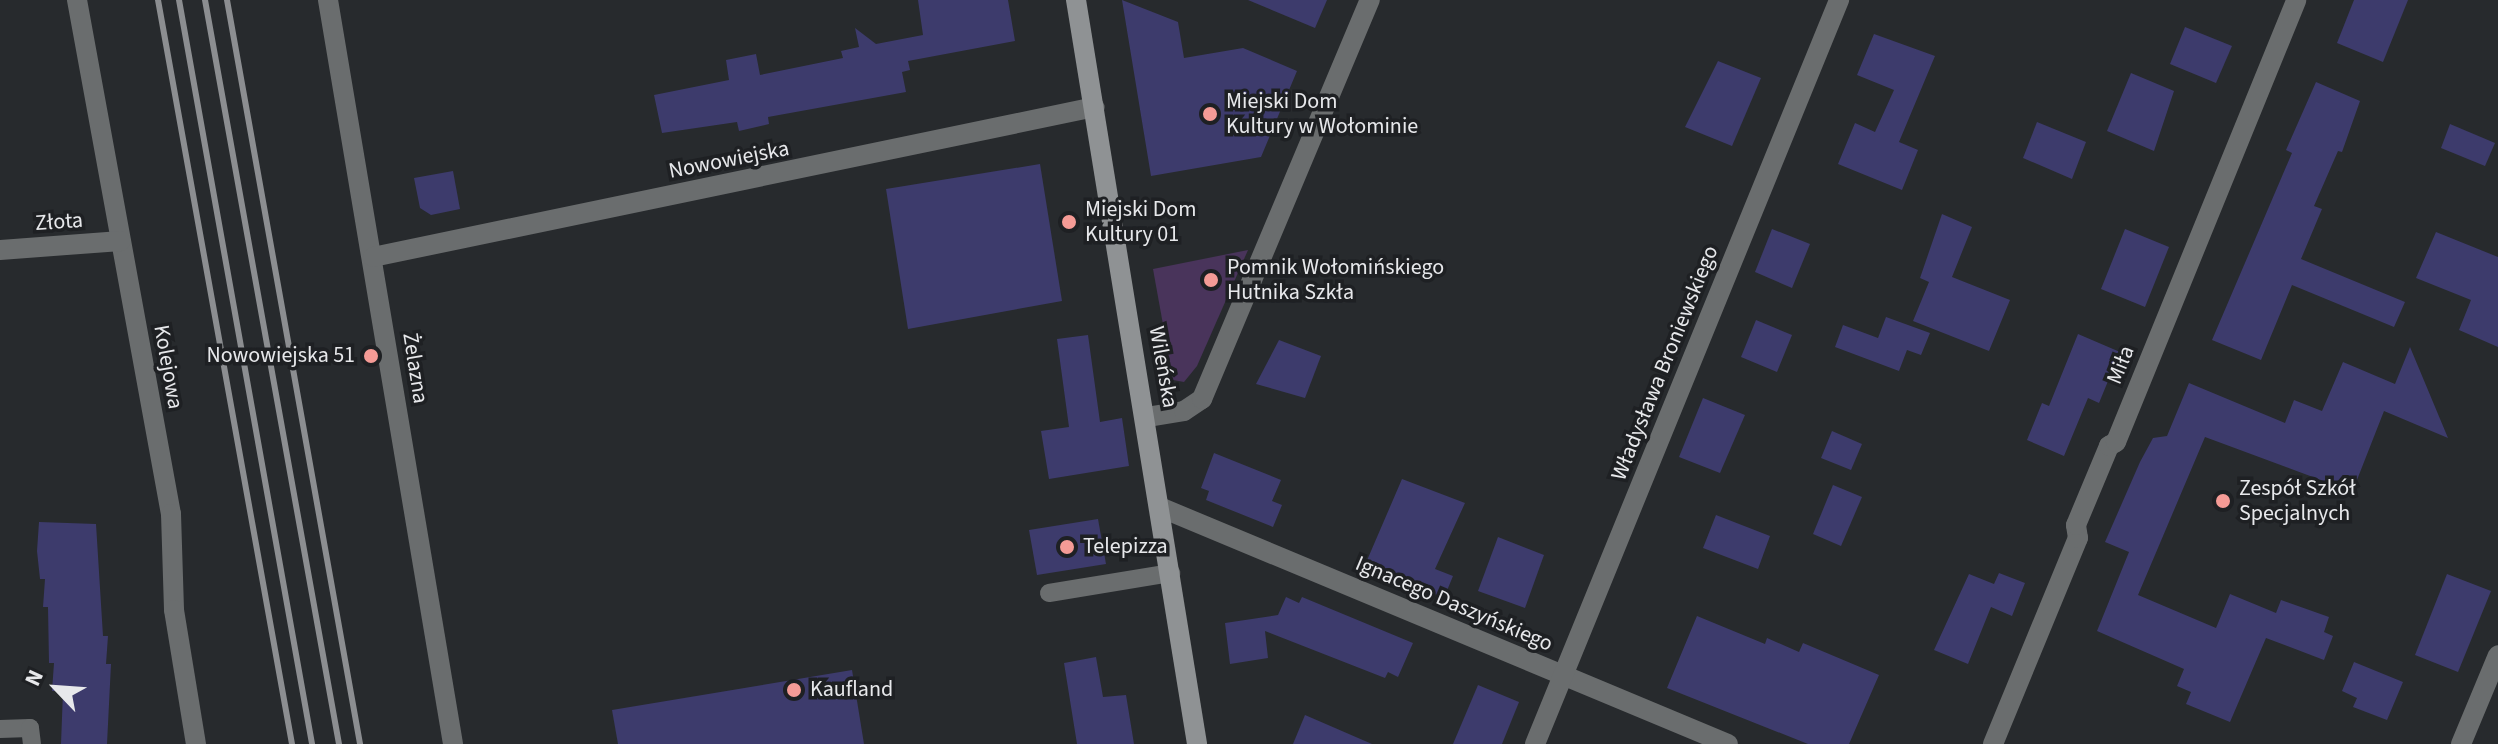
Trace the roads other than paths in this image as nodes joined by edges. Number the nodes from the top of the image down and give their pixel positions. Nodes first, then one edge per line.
1 (77, 0) edge
2 (328, 0) edge
3 (1076, 0) edge
4 (1370, 0) edge
5 (1839, 0) edge
6 (2296, 0) edge
7 (1095, 107) junction
8 (121, 241) junction
9 (0, 250) edge
10 (373, 257) junction
11 (1147, 417) junction
12 (1162, 508) junction
13 (1171, 573) junction
14 (1049, 593) dead end
15 (2498, 655) edge
16 (1564, 675) junction
17 (0, 729) edge
18 (32, 744) edge
19 (196, 744) edge
20 (453, 744) edge
21 (1197, 744) edge
22 (1535, 744) edge
23 (1728, 744) edge
24 (1993, 744) edge
25 (2461, 744) edge

1 - 8 street, Kolejowa
2 - 10 street, Żelazna
3 - 7 street, Wileńska
4 - 11 street
5 - 16 street, Władysława Broniewskiego
6 - 24 street, Miła
7 - 10 street, Nowowiejska
7 - 11 street, Wileńska
8 - 9 street, Złota
8 - 19 street, Kolejowa
10 - 20 street, Żelazna
11 - 12 street, Wileńska
12 - 13 street, Wileńska
12 - 16 street, Ignacego Daszyńskiego
13 - 14 lane
13 - 21 street, Wileńska
15 - 25 street
16 - 22 street, Władysława Broniewskiego
16 - 23 street, Ignacego Daszyńskiego
17 - 18 lane

